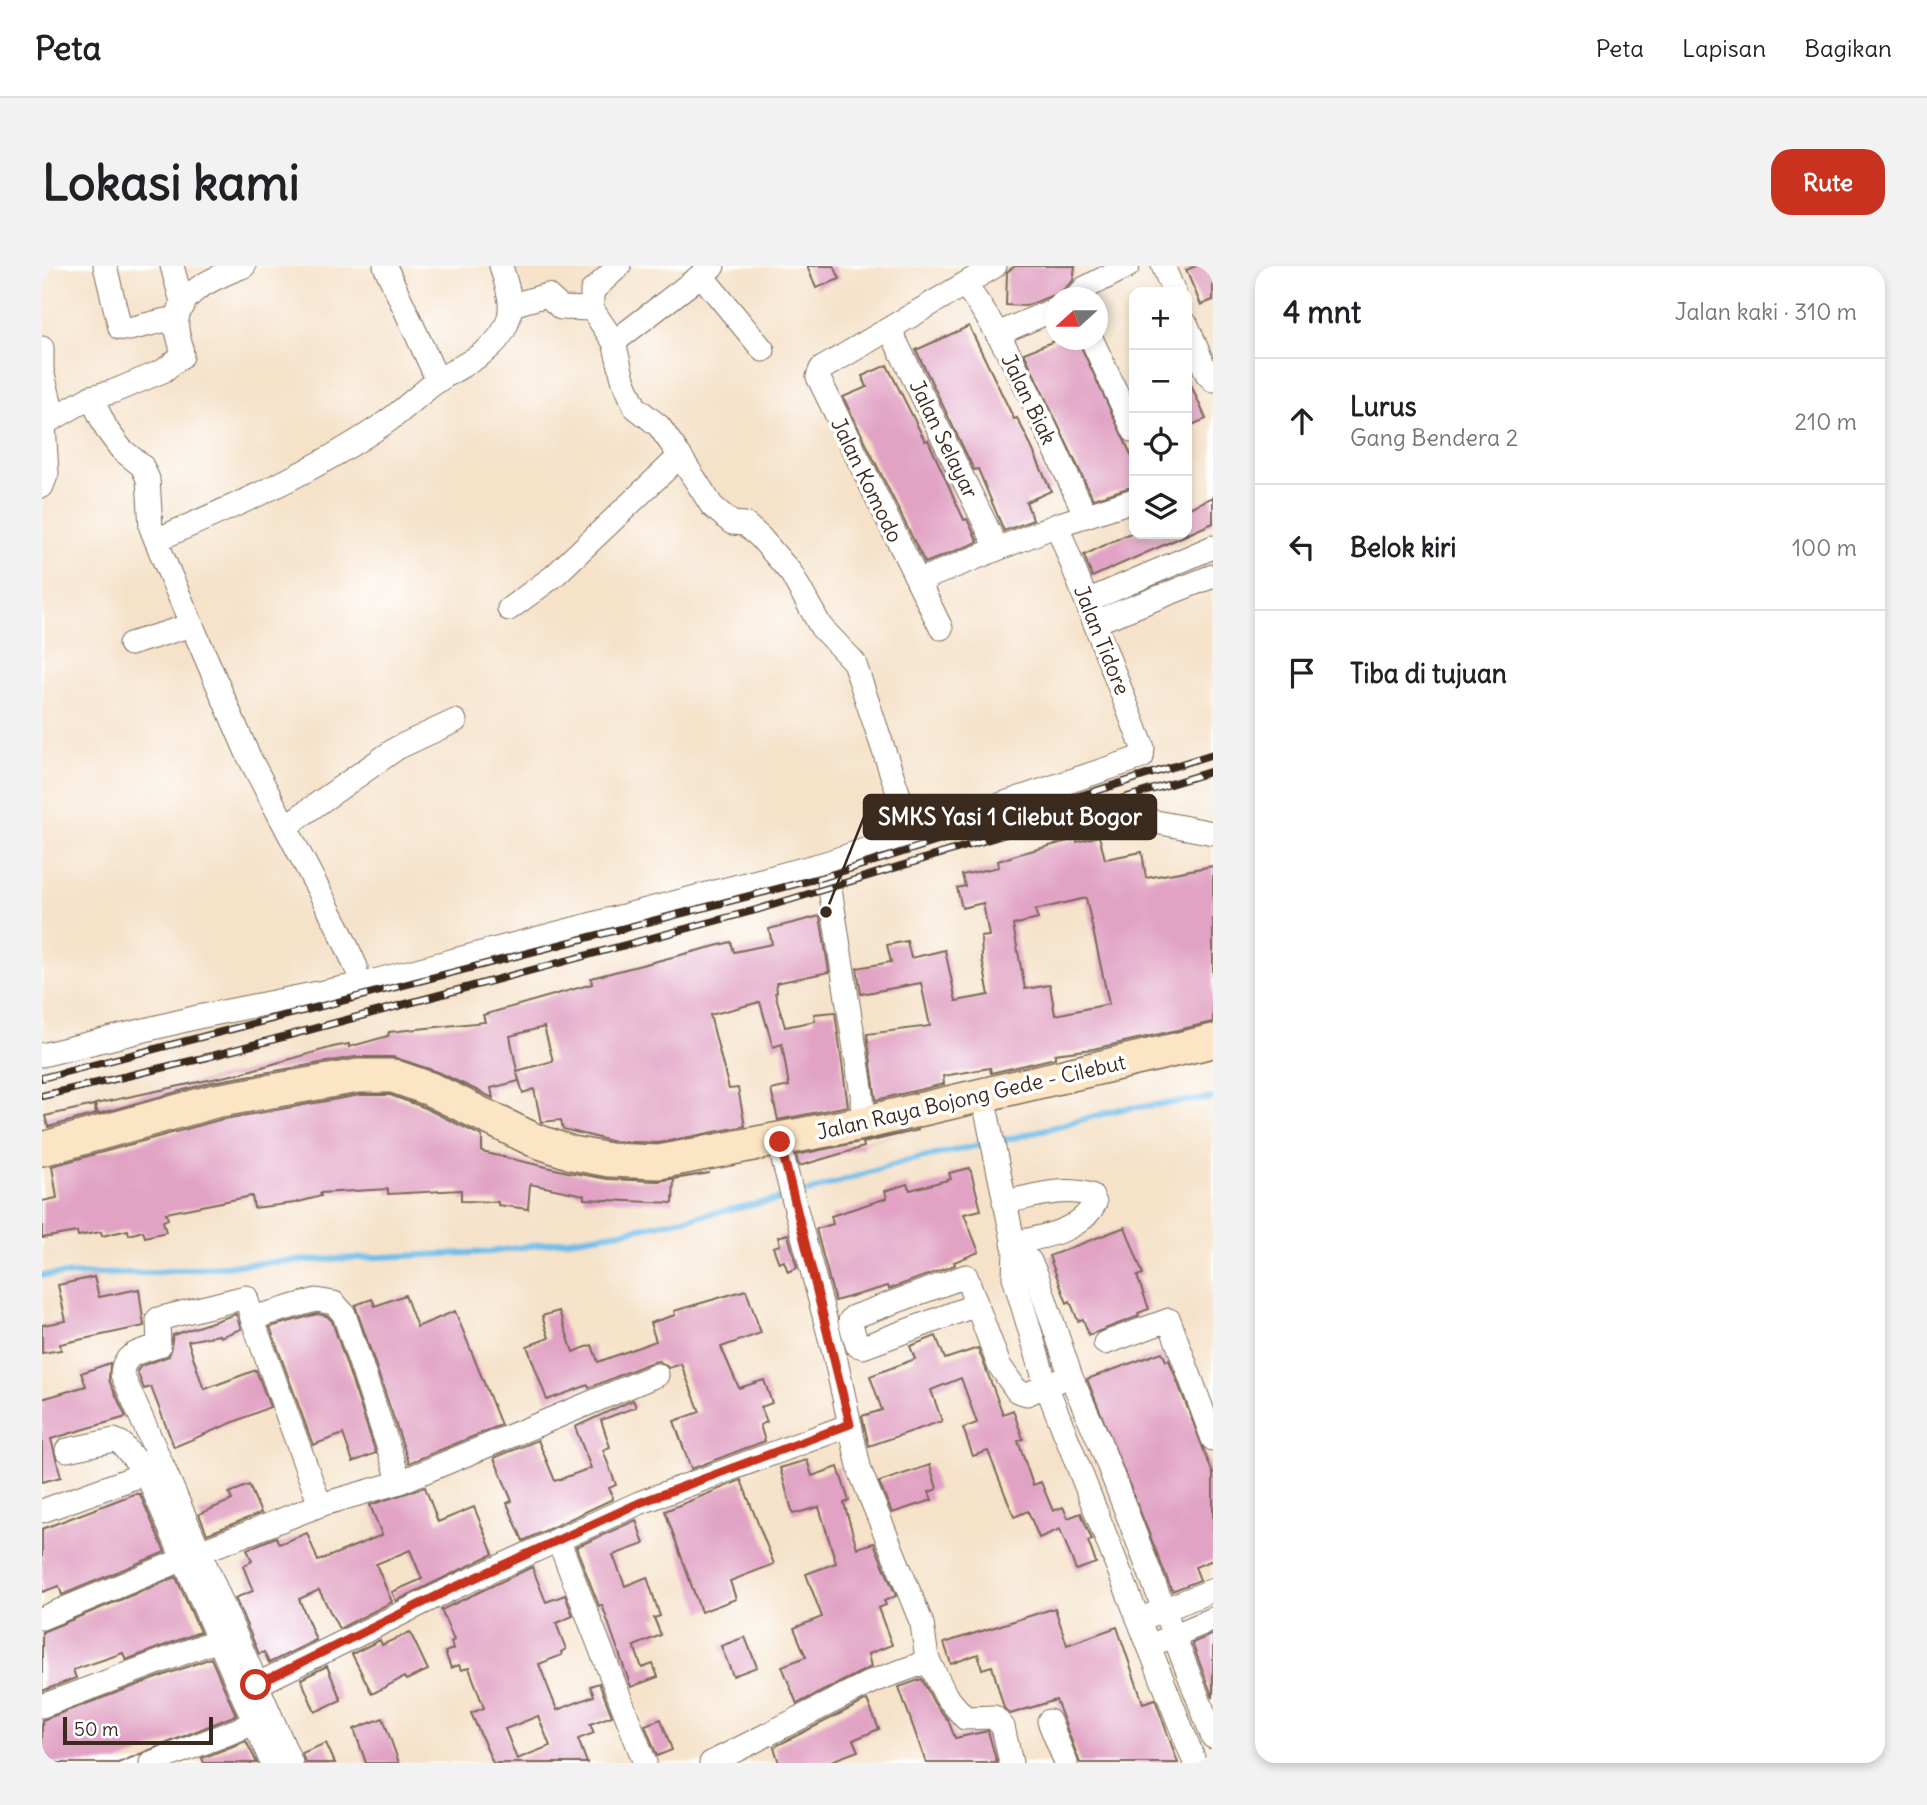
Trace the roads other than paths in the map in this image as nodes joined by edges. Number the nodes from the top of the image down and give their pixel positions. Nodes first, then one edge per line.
1 (106, 266) edge
2 (172, 266) edge
3 (244, 266) edge
4 (385, 266) edge
5 (501, 266) edge
6 (995, 266) edge
7 (1128, 266) edge
8 (1163, 266) edge
9 (611, 269) edge
10 (707, 271) edge
11 (966, 286) junction
12 (1087, 287) edge
13 (1172, 287) edge
14 (512, 305) junction
15 (592, 309) junction
16 (1045, 313) edge
17 (180, 317) junction
18 (890, 330) junction
19 (998, 334) junction
20 (1192, 337) edge
21 (614, 342) junction
22 (42, 348) edge
23 (1098, 350) edge
24 (763, 351) dead end
25 (439, 380) junction
26 (1213, 380) edge
27 (91, 397) junction
28 (1129, 420) edge
29 (47, 422) edge
30 (680, 456) junction
31 (42, 486) edge
32 (1129, 502) edge
33 (1086, 516) junction
34 (1057, 525) junction
35 (156, 540) junction
36 (1213, 547) edge
37 (998, 548) junction
38 (1213, 576) edge
39 (918, 582) junction
40 (509, 609) dead end
41 (1091, 612) junction
42 (192, 625) junction
43 (941, 628) dead end
44 (130, 644) dead end
45 (454, 722) dead end
46 (1130, 817) dead end
47 (286, 826) junction
48 (1213, 832) edge
49 (912, 834) junction
50 (826, 863) junction
51 (356, 967) dead end
52 (1213, 1041) edge
53 (42, 1055) edge
54 (984, 1102) junction
55 (863, 1123) junction
56 (42, 1149) edge
57 (785, 1153) junction
58 (1004, 1202) junction
59 (1014, 1246) junction
60 (976, 1306) junction
61 (253, 1318) junction
62 (1105, 1343) dead end
63 (657, 1375) dead end
64 (1071, 1377) junction
65 (1046, 1385) junction
66 (850, 1424) junction
67 (1213, 1439) edge
68 (67, 1450) dead end
69 (155, 1470) junction
70 (400, 1482) junction
71 (320, 1506) junction
72 (42, 1511) edge
73 (558, 1539) junction
74 (193, 1555) junction
75 (1213, 1590) edge
76 (1164, 1610) junction
77 (42, 1618) edge
78 (1213, 1619) edge
79 (1138, 1621) junction
80 (1173, 1635) junction
81 (218, 1640) junction
82 (1148, 1647) junction
83 (927, 1658) junction
84 (256, 1685) junction
85 (42, 1706) edge
86 (1049, 1721) dead end
87 (255, 1723) junction
88 (1213, 1737) edge
89 (150, 1763) edge
90 (272, 1763) edge
91 (291, 1763) edge
92 (645, 1763) edge
93 (711, 1763) edge
94 (1011, 1763) edge
95 (1066, 1763) edge
96 (1195, 1763) edge

1 - 17 street
2 - 17 street
3 - 17 street
4 - 25 street
5 - 14 street
6 - 11 street
7 - 12 street
8 - 13 street
9 - 15 street
10 - 21 street
10 - 24 street
11 - 18 street
11 - 19 street, Jalan Biak
14 - 15 street
14 - 25 street
15 - 21 street
16 - 19 street
17 - 27 street
18 - 37 street, Jalan Selayar
18 - 39 street, Jalan Komodo
19 - 33 street, Jalan Biak
20 - 26 street
21 - 30 street
22 - 29 street
23 - 28 street
25 - 35 street
27 - 29 street
27 - 35 street
29 - 31 street
30 - 40 street
30 - 49 street
32 - 33 street
33 - 34 street
34 - 37 street
34 - 41 street, Jalan Tidore
35 - 42 street
36 - 41 street
37 - 39 street
38 - 41 street
39 - 43 street, Jalan Komodo
41 - 49 street, Jalan Tidore
42 - 44 street
42 - 47 street
45 - 47 street
46 - 48 street
47 - 51 street
49 - 50 street
50 - 53 street
50 - 55 street
52 - 54 main road, Jalan Raya Bojong Gede - Cilebut
54 - 55 main road, Jalan Raya Bojong Gede - Cilebut
54 - 58 street
55 - 57 main road, Jalan Raya Bojong Gede - Cilebut
56 - 57 main road, Jalan Raya Bojong Gede - Cilebut
57 - 66 street
58 - 59 street
58 - 59 street
59 - 64 street
59 - 65 street
60 - 60 street
60 - 65 street
61 - 69 street
61 - 70 street
61 - 71 street
62 - 67 street
63 - 70 street
64 - 65 street
64 - 76 street
65 - 79 street
66 - 73 street
66 - 83 street
68 - 69 street
69 - 72 street
69 - 74 street
70 - 71 street
71 - 74 street
73 - 84 street
73 - 92 street
74 - 77 street
74 - 81 street
74 - 84 street
75 - 76 street
76 - 79 street
76 - 80 street
78 - 80 street
79 - 82 street
80 - 82 street
80 - 88 street
81 - 85 street
81 - 87 street
82 - 96 street
83 - 93 street
83 - 94 street
84 - 91 street
86 - 95 street
87 - 89 street
87 - 90 street

